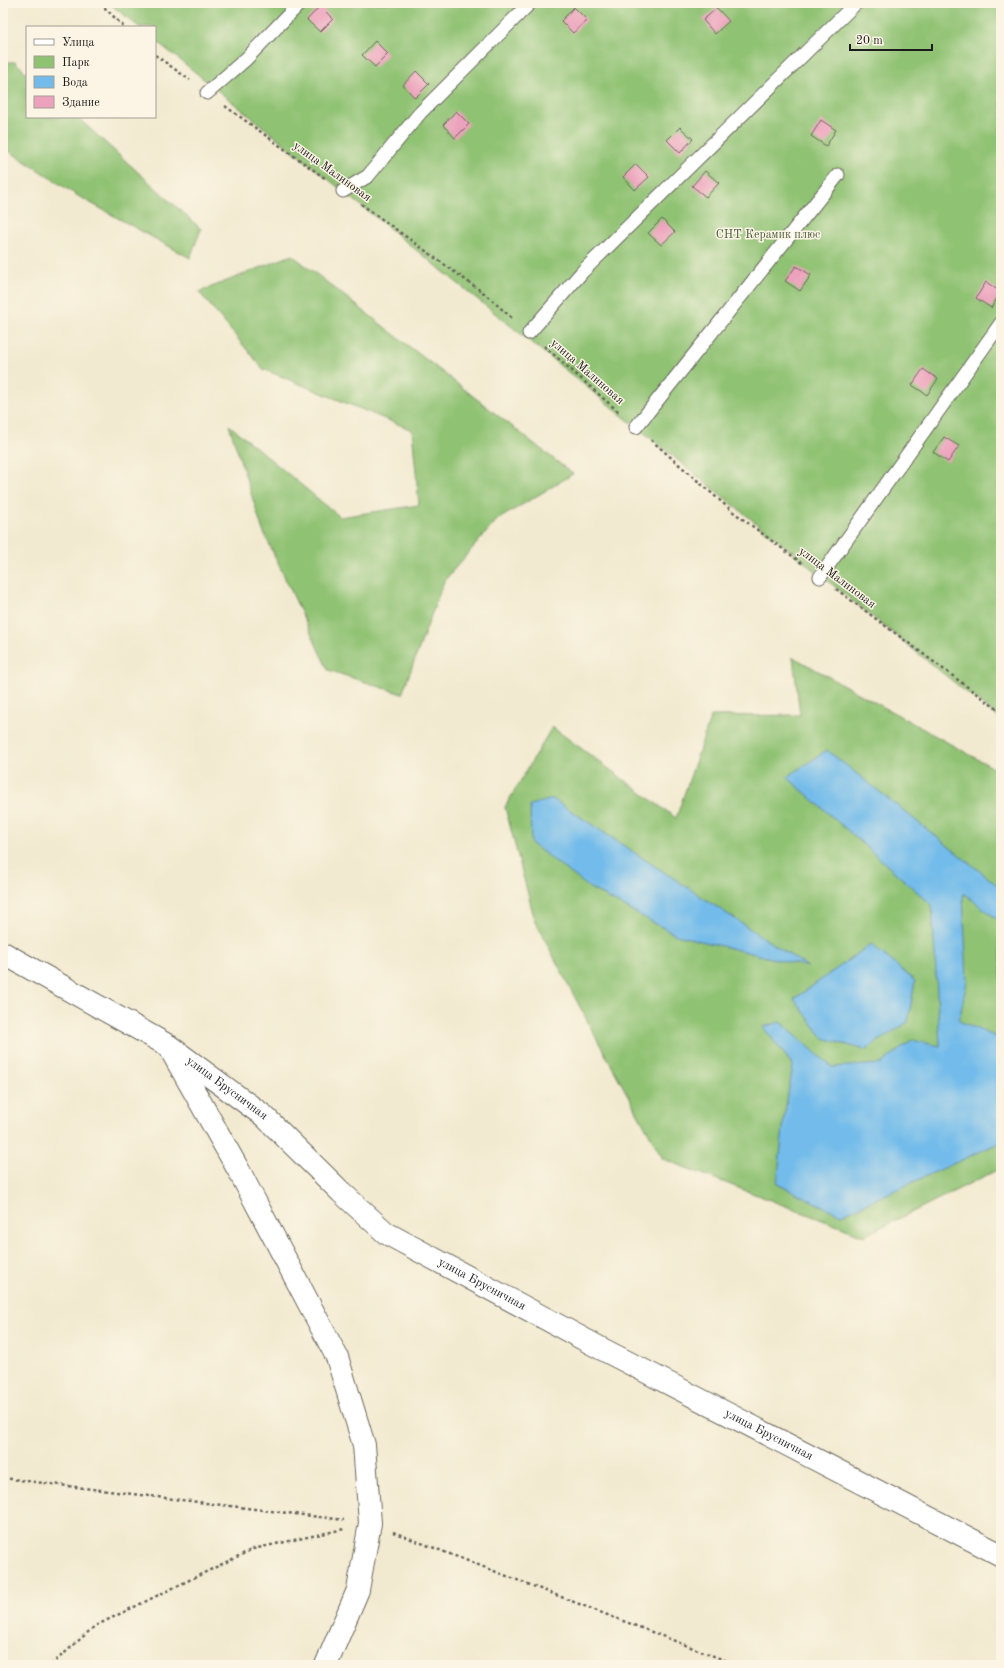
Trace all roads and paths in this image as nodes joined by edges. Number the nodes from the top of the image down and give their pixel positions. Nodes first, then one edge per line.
1 (100, 3) edge
2 (300, 3) edge
3 (530, 3) edge
4 (856, 3) edge
5 (123, 26) edge
6 (156, 56) edge
7 (207, 93) junction
8 (838, 175) dead end
9 (343, 191) junction
10 (1001, 323) edge
11 (529, 333) junction
12 (636, 427) junction
13 (820, 577) junction
14 (1001, 712) edge
15 (3, 953) edge
16 (169, 1046) junction
17 (3, 1478) edge
18 (370, 1523) junction
19 (1001, 1555) edge
20 (51, 1665) edge
21 (326, 1665) edge
22 (738, 1665) edge

1 - 5 path
2 - 7 lane
3 - 9 lane
4 - 11 lane
6 - 7 path, улица Малиновая
7 - 9 path, улица Малиновая
8 - 12 lane
9 - 11 path, улица Малиновая
10 - 13 lane
11 - 12 path, улица Малиновая
12 - 13 path, улица Малиновая
13 - 14 path, улица Малиновая
15 - 16 street, улица Брусничная
16 - 18 street
16 - 19 street, улица Брусничная
17 - 18 path
18 - 20 path
18 - 21 street
18 - 22 path

